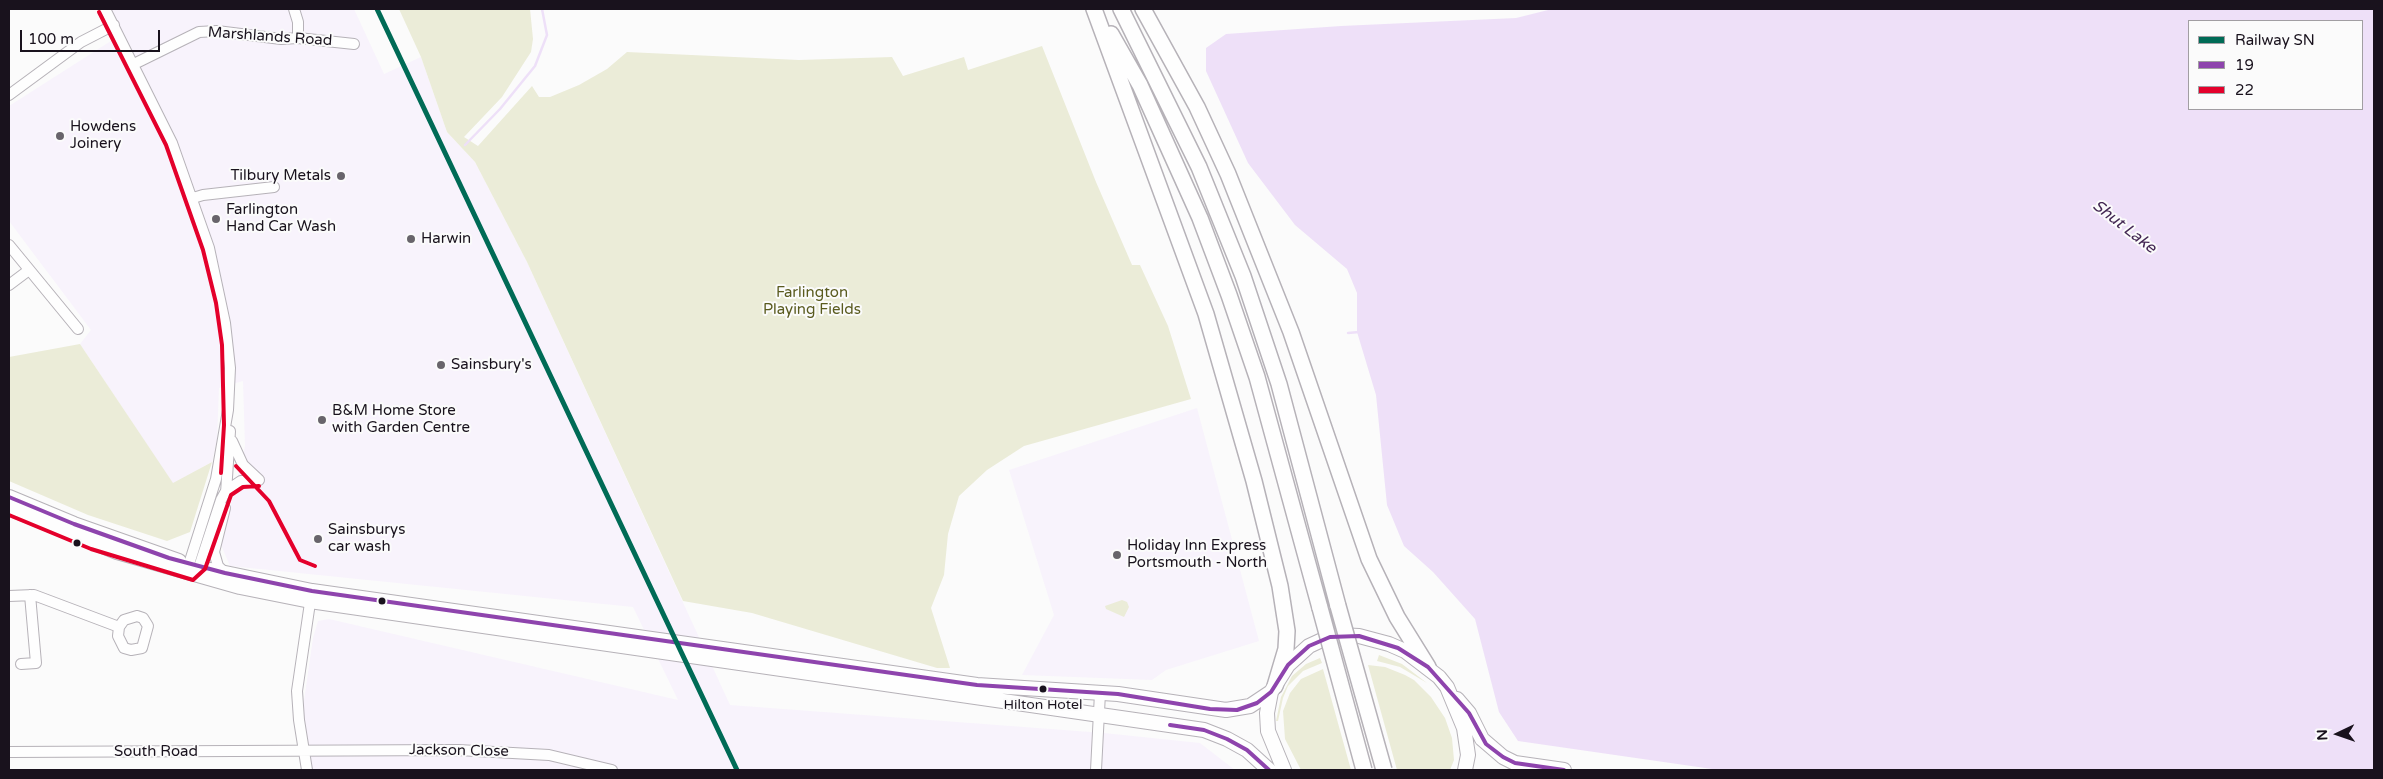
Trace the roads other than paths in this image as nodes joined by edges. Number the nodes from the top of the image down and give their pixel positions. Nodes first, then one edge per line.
1 (105, 9) edge
2 (294, 9) edge
3 (1096, 9) edge
4 (1121, 9) edge
5 (1143, 9) edge
6 (114, 25) junction
7 (298, 38) junction
8 (354, 44) dead end
9 (134, 64) junction
10 (9, 94) edge
11 (274, 187) dead end
12 (193, 198) junction
13 (9, 245) edge
14 (29, 270) junction
15 (9, 285) edge
16 (78, 329) dead end
17 (228, 410) junction
18 (230, 425) junction
19 (250, 471) junction
20 (228, 473) junction
21 (216, 479) junction
22 (226, 491) junction
23 (9, 497) edge
24 (9, 508) edge
25 (193, 568) junction
26 (225, 573) junction
27 (30, 595) junction
28 (9, 596) edge
29 (311, 596) junction
30 (119, 627) dead end
31 (691, 649) junction
32 (21, 664) dead end
33 (1428, 667) junction
34 (1447, 687) junction
35 (1273, 689) junction
36 (1100, 693) junction
37 (1098, 713) junction
38 (304, 751) junction
39 (9, 752) edge
40 (307, 770) edge
41 (612, 770) edge
42 (1096, 770) edge
43 (1269, 770) edge
44 (1284, 770) edge
45 (1364, 770) edge
46 (1384, 770) edge
47 (1465, 770) edge
48 (1564, 770) edge

1 - 6 street
2 - 7 street
3 - 35 highway
3 - 45 highway, bridge
4 - 46 highway, bridge
5 - 33 highway
6 - 9 street
6 - 10 street
7 - 8 street, Marshlands Road
7 - 9 street, Marshlands Road
9 - 12 street
11 - 12 street
12 - 17 street
13 - 14 street
14 - 15 street
14 - 16 street
17 - 18 street
17 - 21 street
18 - 19 street
18 - 20 street
19 - 20 street
19 - 22 street
20 - 21 street
20 - 22 street
21 - 25 street
22 - 25 street
22 - 26 street
23 - 25 main road
24 - 25 main road
25 - 26 main road
25 - 29 main road
26 - 29 main road
27 - 28 street
27 - 30 street
27 - 32 street
29 - 31 main road
29 - 38 street
31 - 36 main road
31 - 37 main road
33 - 34 main road
33 - 35 main road
34 - 47 main road
34 - 48 main road
35 - 36 main road
35 - 44 main road
36 - 37 street
37 - 42 street
37 - 43 main road
38 - 39 street, South Road
38 - 40 street
38 - 41 street, Jackson Close

